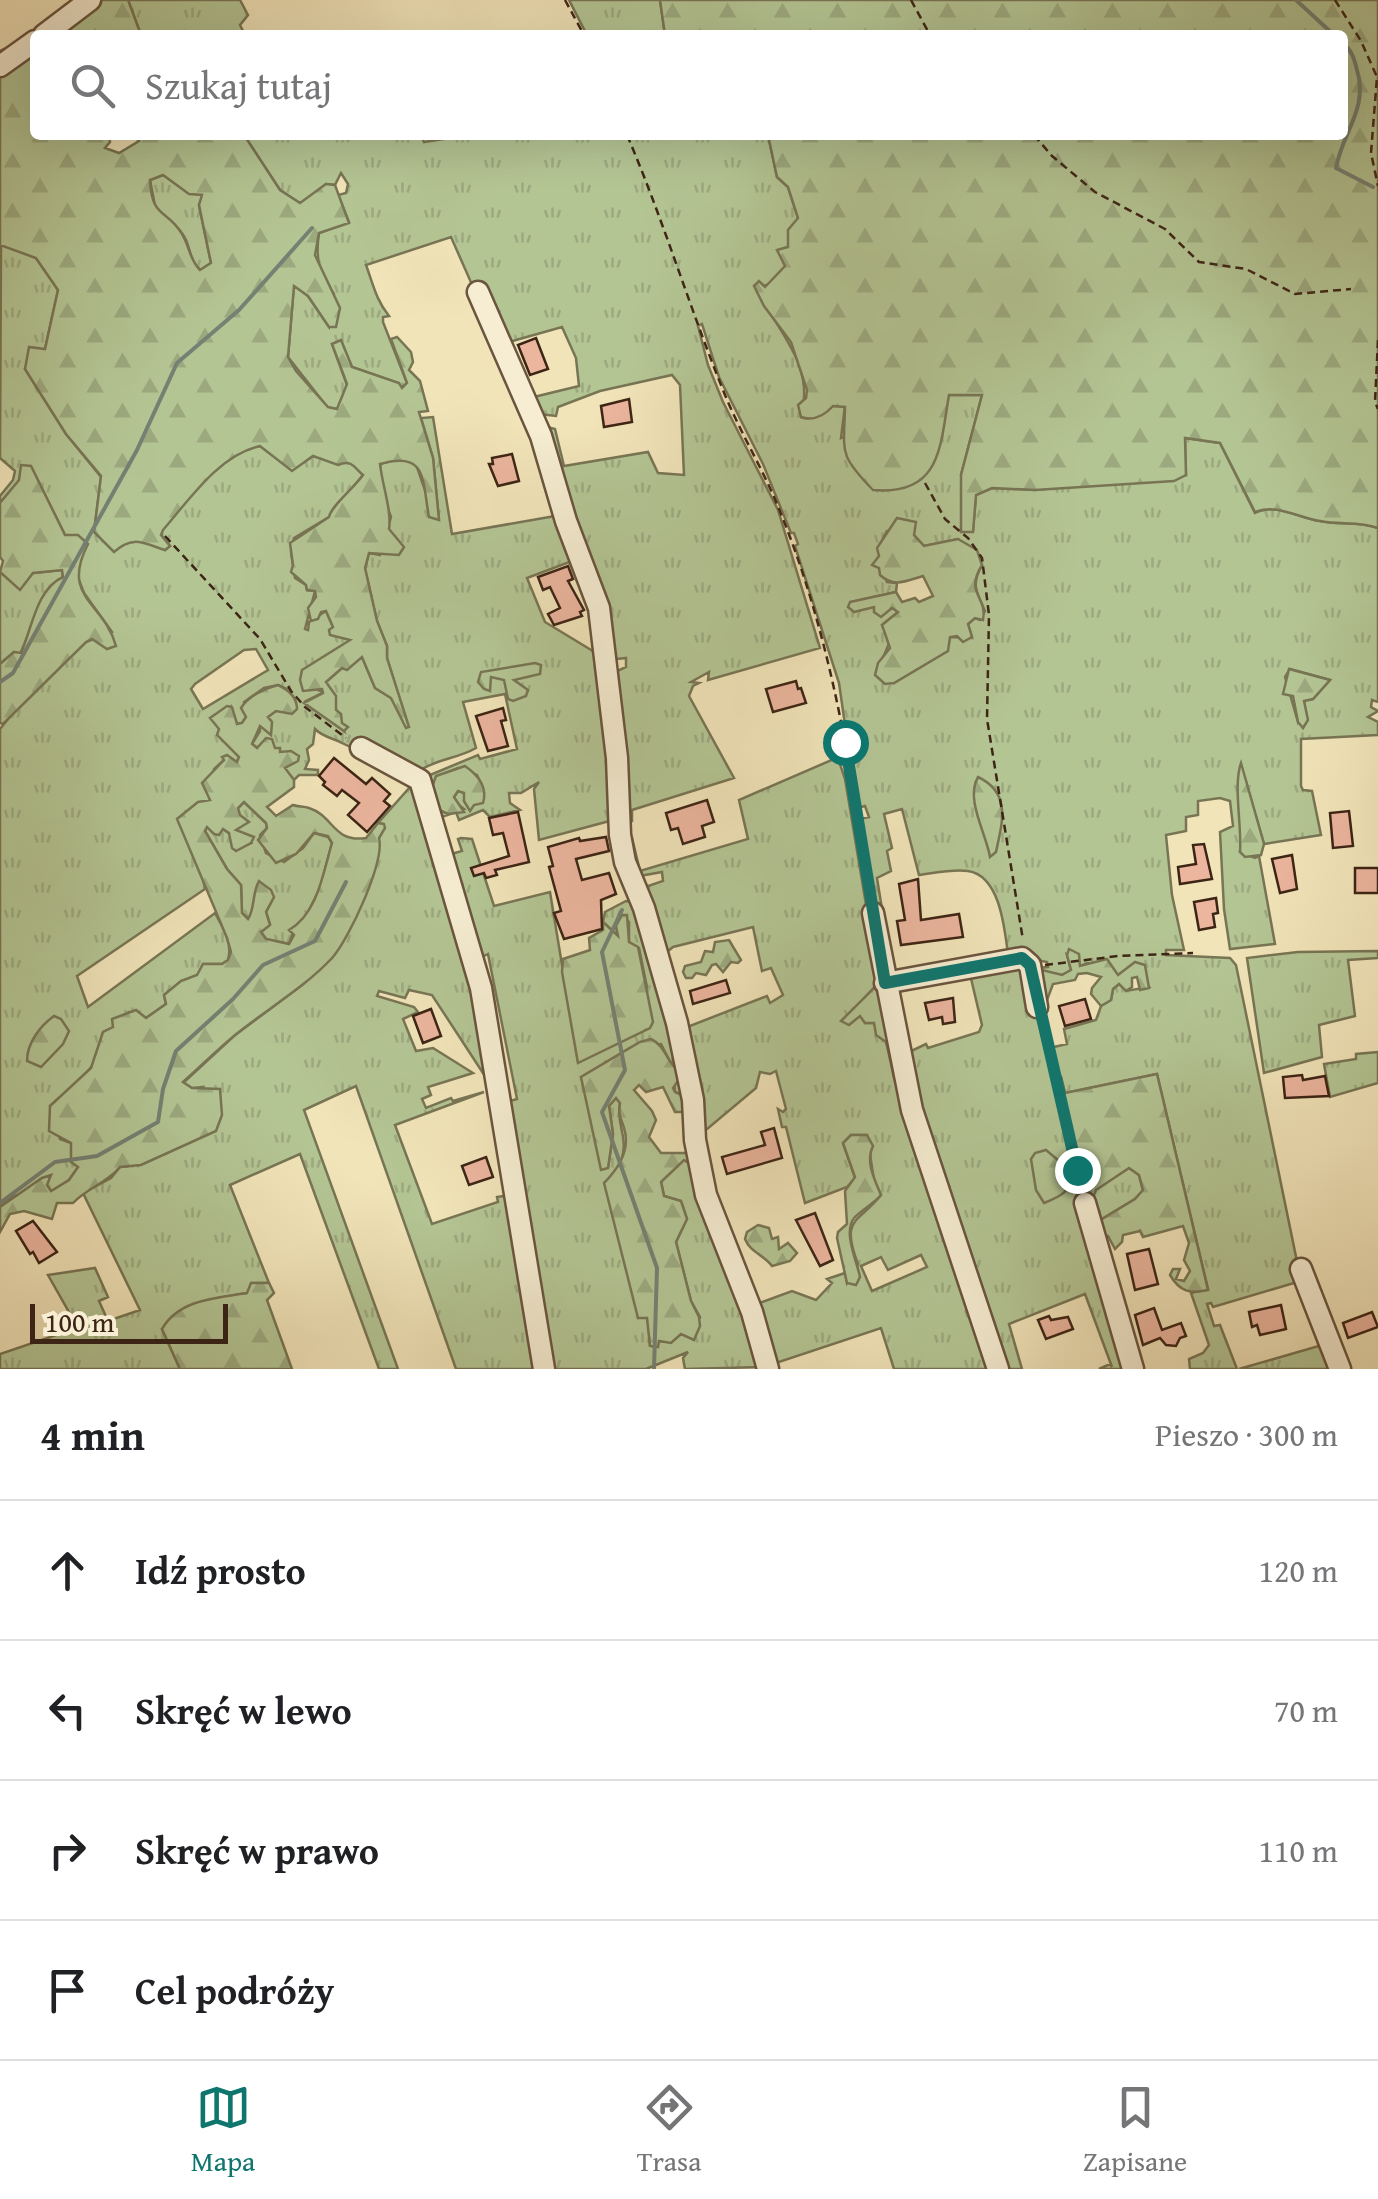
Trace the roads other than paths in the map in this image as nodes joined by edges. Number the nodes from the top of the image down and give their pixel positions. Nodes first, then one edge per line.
1 (90, 0) edge
2 (51, 30) edge
3 (30, 45) edge
4 (0, 66) edge
5 (478, 292) dead end
6 (361, 748) road end
7 (873, 913) road end
8 (885, 983) junction
9 (1037, 1006) road end
10 (1085, 1203) road end
11 (1301, 1269) dead end
12 (544, 1369) edge
13 (768, 1369) edge
14 (998, 1369) edge
15 (1133, 1369) edge
16 (1340, 1369) edge

1 - 2 street
3 - 4 street
5 - 13 street
6 - 12 street
7 - 8 street
8 - 9 street
8 - 14 street
10 - 15 street
11 - 16 street

